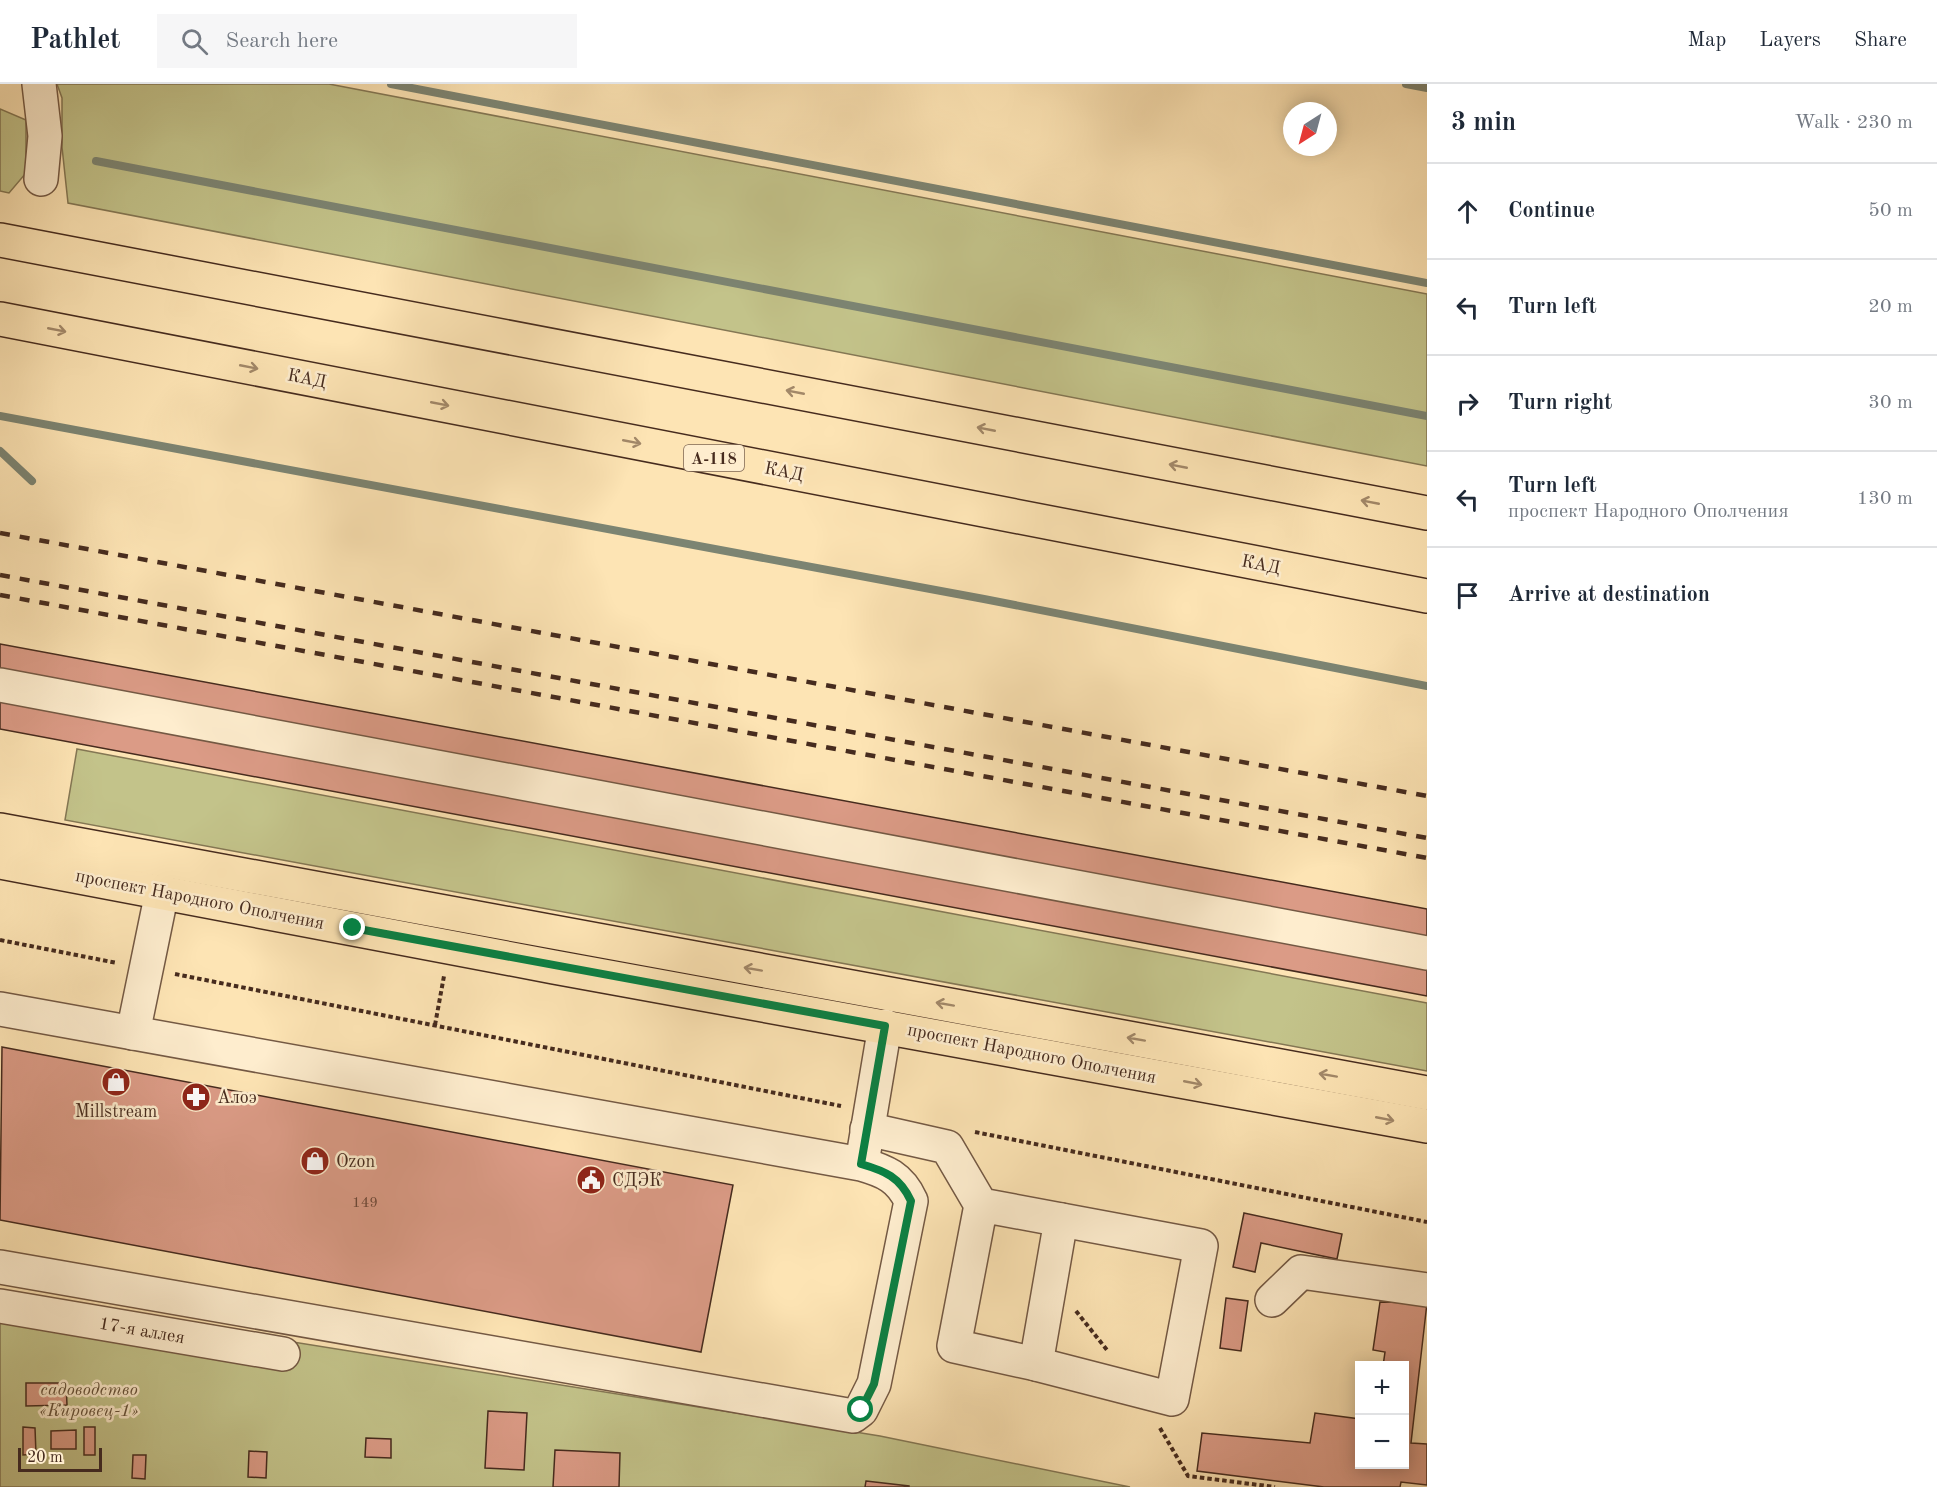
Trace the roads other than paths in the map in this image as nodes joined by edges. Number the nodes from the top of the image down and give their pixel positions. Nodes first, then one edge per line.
1 (39, 84) edge
2 (41, 179) dead end
3 (0, 240) edge
4 (0, 319) edge
5 (1427, 513) edge
6 (1427, 596) edge
7 (0, 685) edge
8 (0, 830) edge
9 (0, 862) edge
10 (162, 892) junction
11 (1427, 953) edge
12 (0, 1009) edge
13 (885, 1026) junction
14 (133, 1033) junction
15 (1427, 1093) edge
16 (869, 1120) junction
17 (1427, 1126) edge
18 (861, 1164) junction
19 (981, 1205) junction
20 (1061, 1220) junction
21 (0, 1267) edge
22 (1427, 1290) edge
23 (1272, 1300) dead end
24 (0, 1306) edge
25 (283, 1354) dead end
26 (1036, 1364) junction

1 - 2 lane
5 -> 3 main road
4 -> 6 main road, КАД / А-118
7 - 11 lane
15 -> 8 main road, проспект Народного Ополчения
9 - 10 main road, проспект Народного Ополчения
10 - 13 main road, проспект Народного Ополчения
10 - 14 lane
12 - 14 lane
13 - 16 lane
13 -> 17 main road, проспект Народного Ополчения
14 - 18 lane
16 - 18 lane
16 - 19 lane
18 - 21 lane
19 - 20 lane
19 - 26 lane
20 - 26 lane
20 - 26 lane
22 - 23 lane
24 - 25 lane, 17-я аллея

